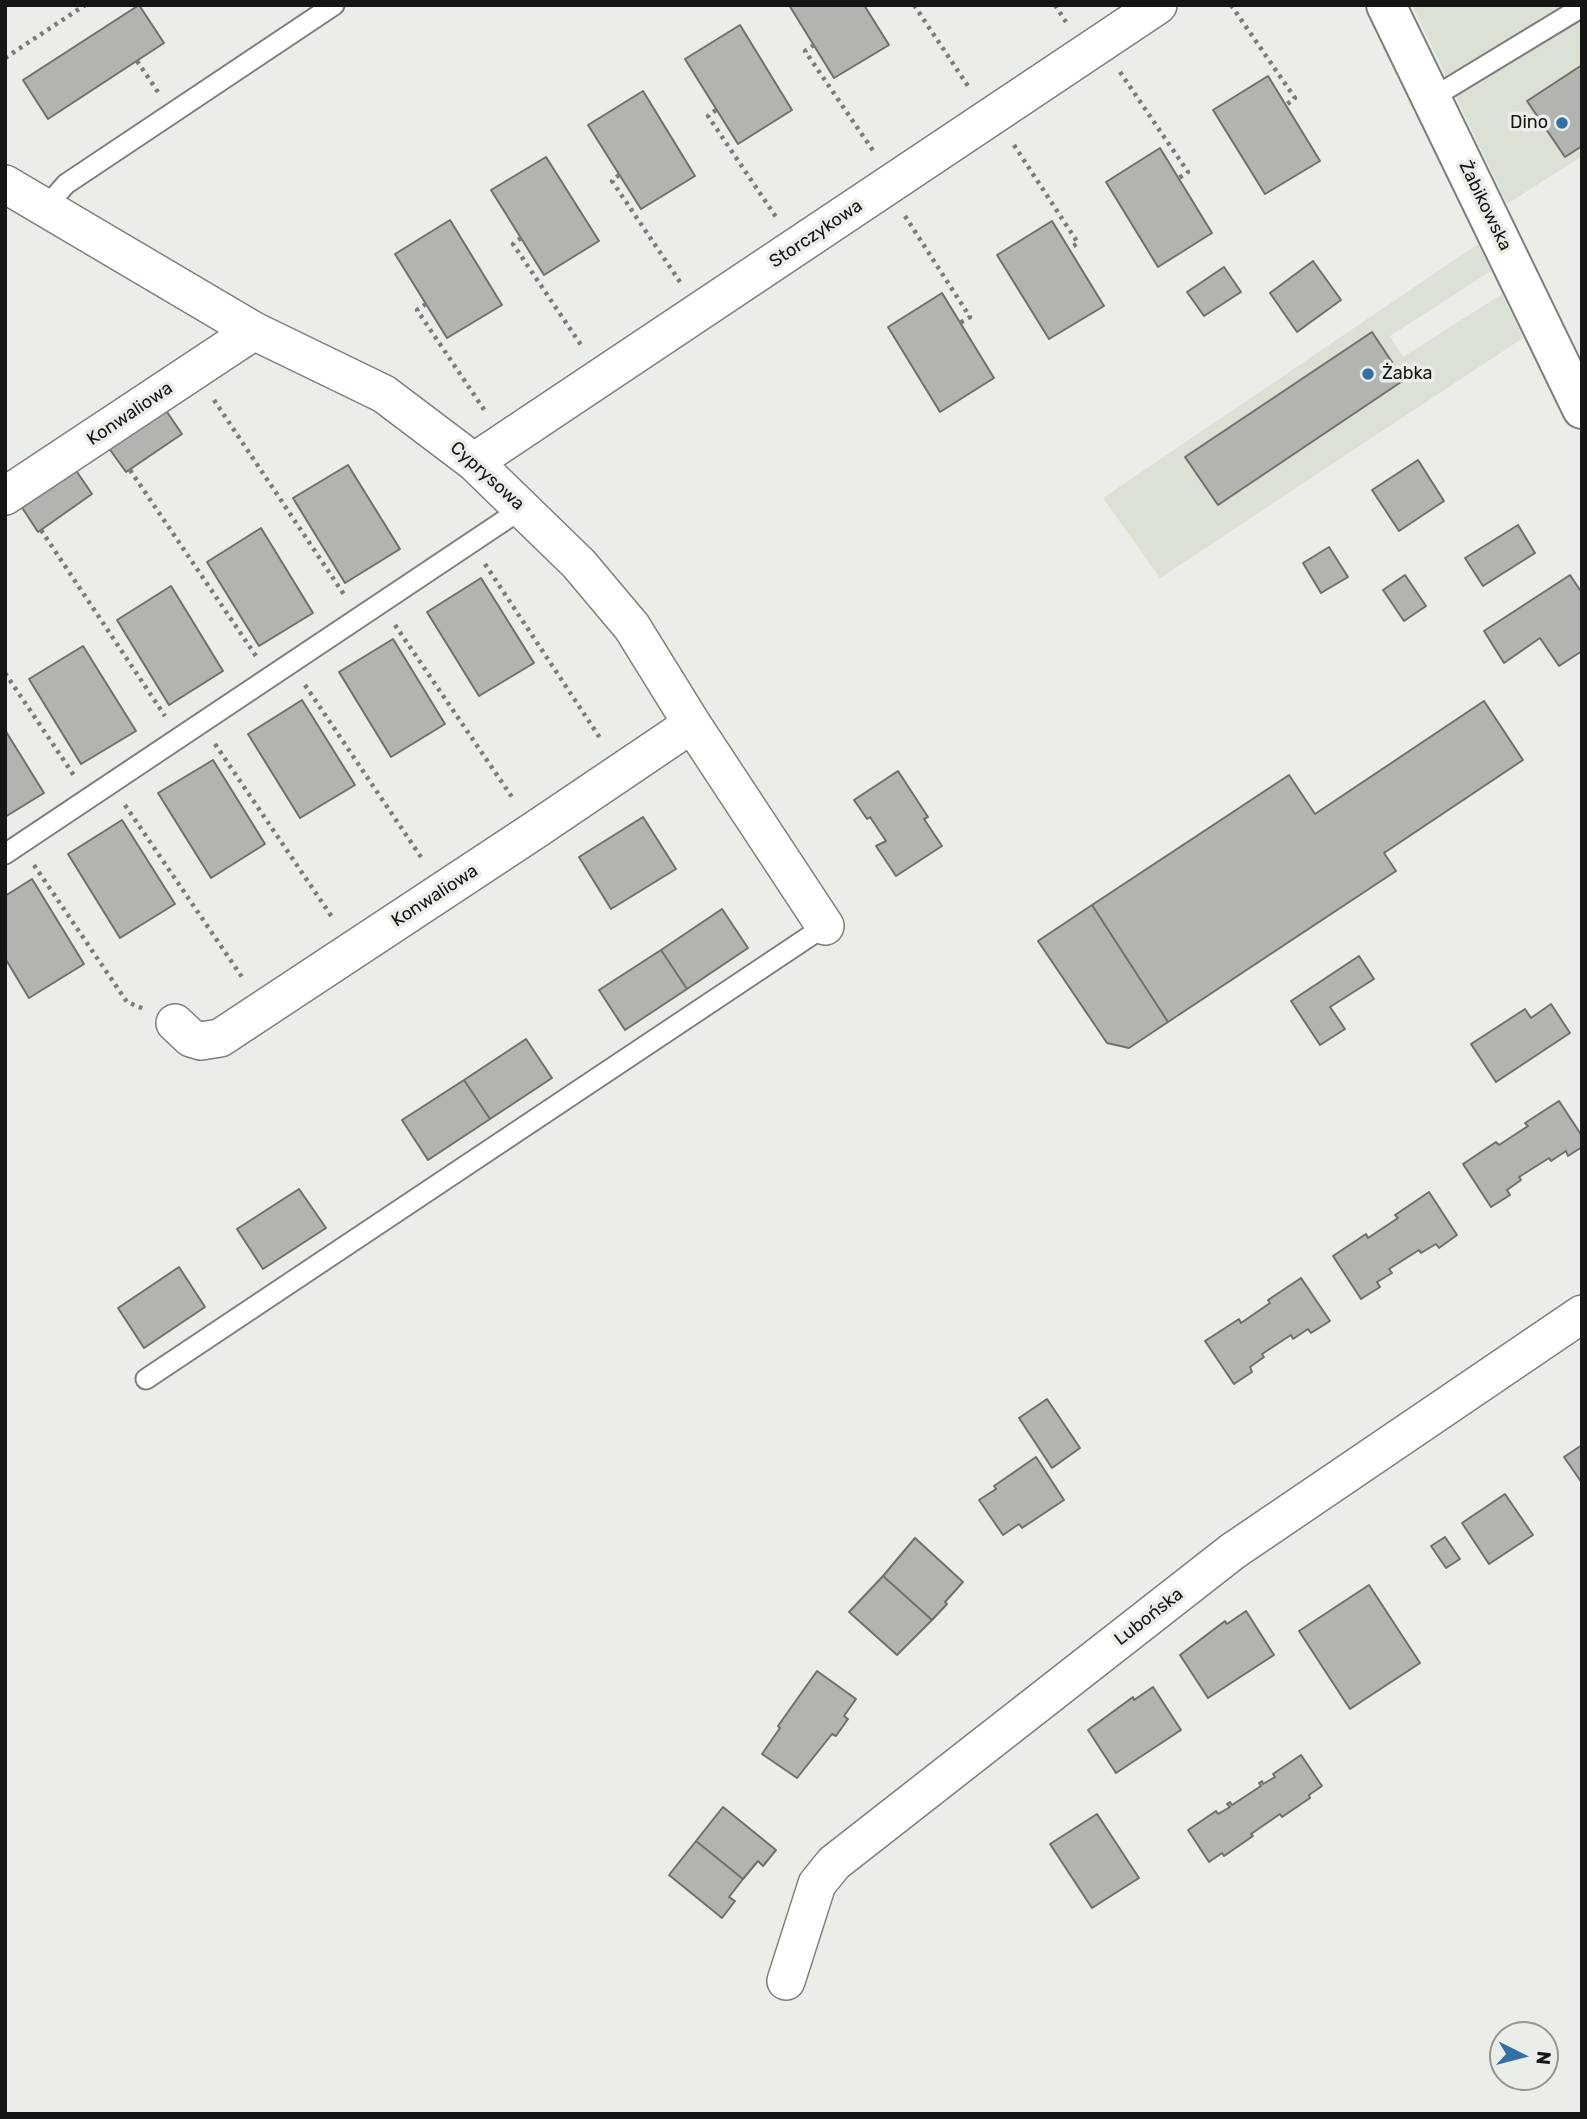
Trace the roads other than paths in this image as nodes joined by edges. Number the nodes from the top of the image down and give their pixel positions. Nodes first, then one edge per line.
1 (334, 5) edge
2 (1158, 5) edge
3 (1386, 5) edge
4 (1582, 6) edge
5 (1432, 98) junction
6 (5, 184) edge
7 (45, 208) junction
8 (254, 331) junction
9 (1582, 409) edge
10 (474, 462) junction
11 (5, 496) edge
12 (523, 508) junction
13 (692, 724) junction
14 (13, 849) edge
15 (825, 926) joint
16 (176, 1023) road end
17 (1582, 1314) edge
18 (146, 1379) dead end
19 (786, 1981) dead end

1 - 7 lane
2 - 10 street, Storczykowa
3 - 5 street, Żabikowska
4 - 5 lane
5 - 9 street, Żabikowska
6 - 7 street, Cyprysowa
7 - 8 street, Cyprysowa
8 - 10 street, Cyprysowa
8 - 11 street, Konwaliowa
10 - 12 street, Cyprysowa
12 - 13 street, Cyprysowa
12 - 14 lane
13 - 15 street, Cyprysowa
13 - 16 street, Konwaliowa
15 - 18 lane
17 - 19 street, Lubońska

